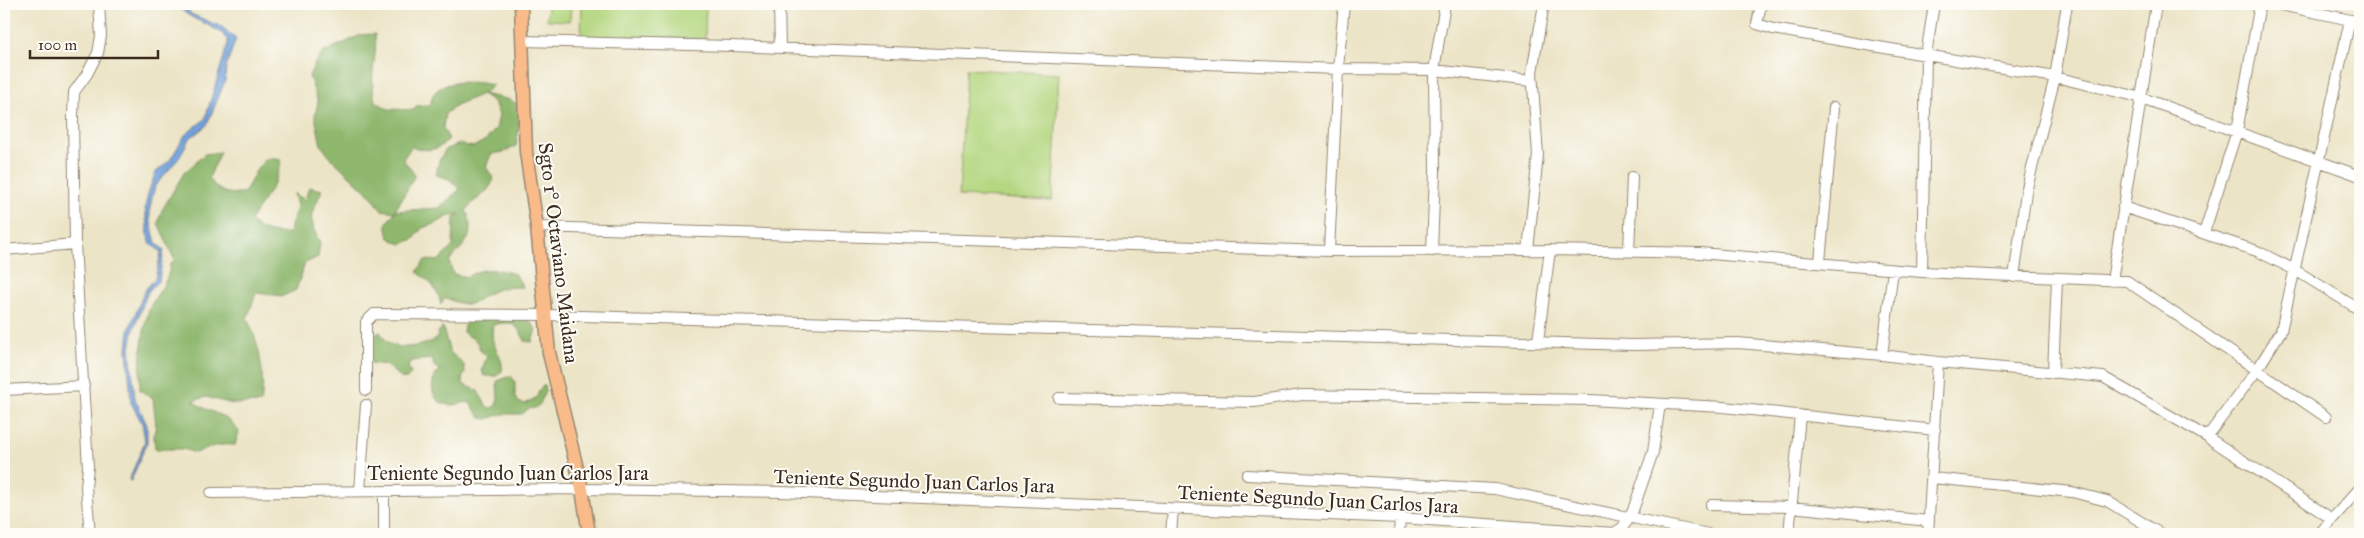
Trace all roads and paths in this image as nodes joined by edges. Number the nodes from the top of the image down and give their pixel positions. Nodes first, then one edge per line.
1 (99, 4) edge
2 (521, 4) edge
3 (780, 4) edge
4 (1344, 4) edge
5 (1445, 4) edge
6 (1544, 4) edge
7 (1761, 4) edge
8 (1934, 4) edge
9 (2067, 4) edge
10 (2156, 4) edge
11 (2260, 4) edge
12 (2276, 4) edge
13 (2355, 21) edge
14 (522, 41) junction
15 (780, 48) junction
16 (1926, 55) junction
17 (1338, 69) junction
18 (1434, 70) junction
19 (2055, 76) junction
20 (1532, 81) junction
21 (2139, 98) junction
22 (1834, 107) dead end
23 (2237, 131) junction
24 (2319, 162) junction
25 (2360, 176) edge
26 (1632, 177) dead end
27 (2124, 207) junction
28 (537, 227) junction
29 (2204, 233) junction
30 (75, 244) junction
31 (4, 250) edge
32 (1329, 250) junction
33 (1528, 250) junction
34 (1550, 250) junction
35 (1629, 251) junction
36 (1432, 252) junction
37 (1820, 262) junction
38 (1894, 270) junction
39 (2295, 270) junction
40 (1922, 272) junction
41 (2014, 277) junction
42 (2057, 279) junction
43 (2112, 281) junction
44 (2360, 310) edge
45 (546, 315) junction
46 (1538, 341) junction
47 (1882, 355) junction
48 (1938, 362) junction
49 (2257, 370) junction
50 (2053, 373) junction
51 (84, 386) junction
52 (4, 390) edge
53 (366, 390) dead end
54 (1059, 398) dead end
55 (1660, 404) junction
56 (366, 405) dead end
57 (1800, 415) junction
58 (2326, 418) dead end
59 (1935, 430) junction
60 (2207, 438) junction
61 (1247, 475) dead end
62 (1932, 478) junction
63 (2360, 488) edge
64 (582, 489) junction
65 (360, 491) junction
66 (384, 492) junction
67 (211, 494) dead end
68 (1710, 505) dead end
69 (1791, 507) junction
70 (1173, 509) junction
71 (1631, 516) junction
72 (1400, 518) junction
73 (2332, 519) junction
74 (1929, 521) junction
75 (90, 534) edge
76 (384, 534) edge
77 (589, 534) edge
78 (1171, 534) edge
79 (1399, 534) edge
80 (1708, 534) edge
81 (1789, 534) edge
82 (1928, 534) edge
83 (2161, 534) edge
84 (2319, 534) edge

1 - 30 street
2 - 14 main road, Sgto 1° Octaviano Maidana
3 - 15 street
4 - 17 street
5 - 18 street
6 - 20 street
7 - 16 street
8 - 16 street
9 - 19 street
10 - 21 street
11 - 23 street
12 - 13 street
13 - 24 street
14 - 15 street
14 - 28 main road, Sgto 1° Octaviano Maidana
15 - 17 street
16 - 19 street
16 - 40 street
17 - 18 street
17 - 32 street
18 - 20 street
18 - 36 street
19 - 21 street
19 - 41 street
20 - 33 street
21 - 23 street
21 - 27 street
22 - 37 street
23 - 24 street
23 - 29 street
24 - 25 street
24 - 39 street
26 - 35 street
27 - 29 street
27 - 43 street
28 - 32 street
28 - 45 main road, Sgto 1° Octaviano Maidana
29 - 39 street
30 - 31 street
30 - 51 street
32 - 36 street
33 - 34 street
33 - 36 street
34 - 35 street
34 - 46 street
35 - 37 street
37 - 38 street
38 - 40 street
38 - 47 street
39 - 44 street
39 - 49 street
40 - 41 street
41 - 42 street
42 - 43 street
42 - 50 street
43 - 49 street
45 - 46 street
45 - 53 street
45 - 64 main road, Sgto 1° Octaviano Maidana
46 - 47 street
47 - 48 street
48 - 50 street
48 - 59 street
49 - 58 street
49 - 60 street
50 - 60 street
51 - 52 street
51 - 75 street
54 - 55 street
55 - 57 street
55 - 71 street
56 - 65 street
57 - 59 street
57 - 69 street
59 - 62 street
60 - 73 street
61 - 71 street
62 - 74 street
62 - 83 street
63 - 73 street
64 - 66 street, Teniente Segundo Juan Carlos Jara
64 - 70 street, Teniente Segundo Juan Carlos Jara
64 - 77 main road, Sgto 1° Octaviano Maidana
65 - 66 street, Teniente Segundo Juan Carlos Jara
65 - 67 street, Teniente Segundo Juan Carlos Jara
66 - 76 street
68 - 69 street
69 - 74 street
69 - 81 street
70 - 72 street, Teniente Segundo Juan Carlos Jara
70 - 78 street
71 - 72 street, Teniente Segundo Juan Carlos Jara
71 - 80 street
72 - 79 street
73 - 84 street
74 - 82 street

